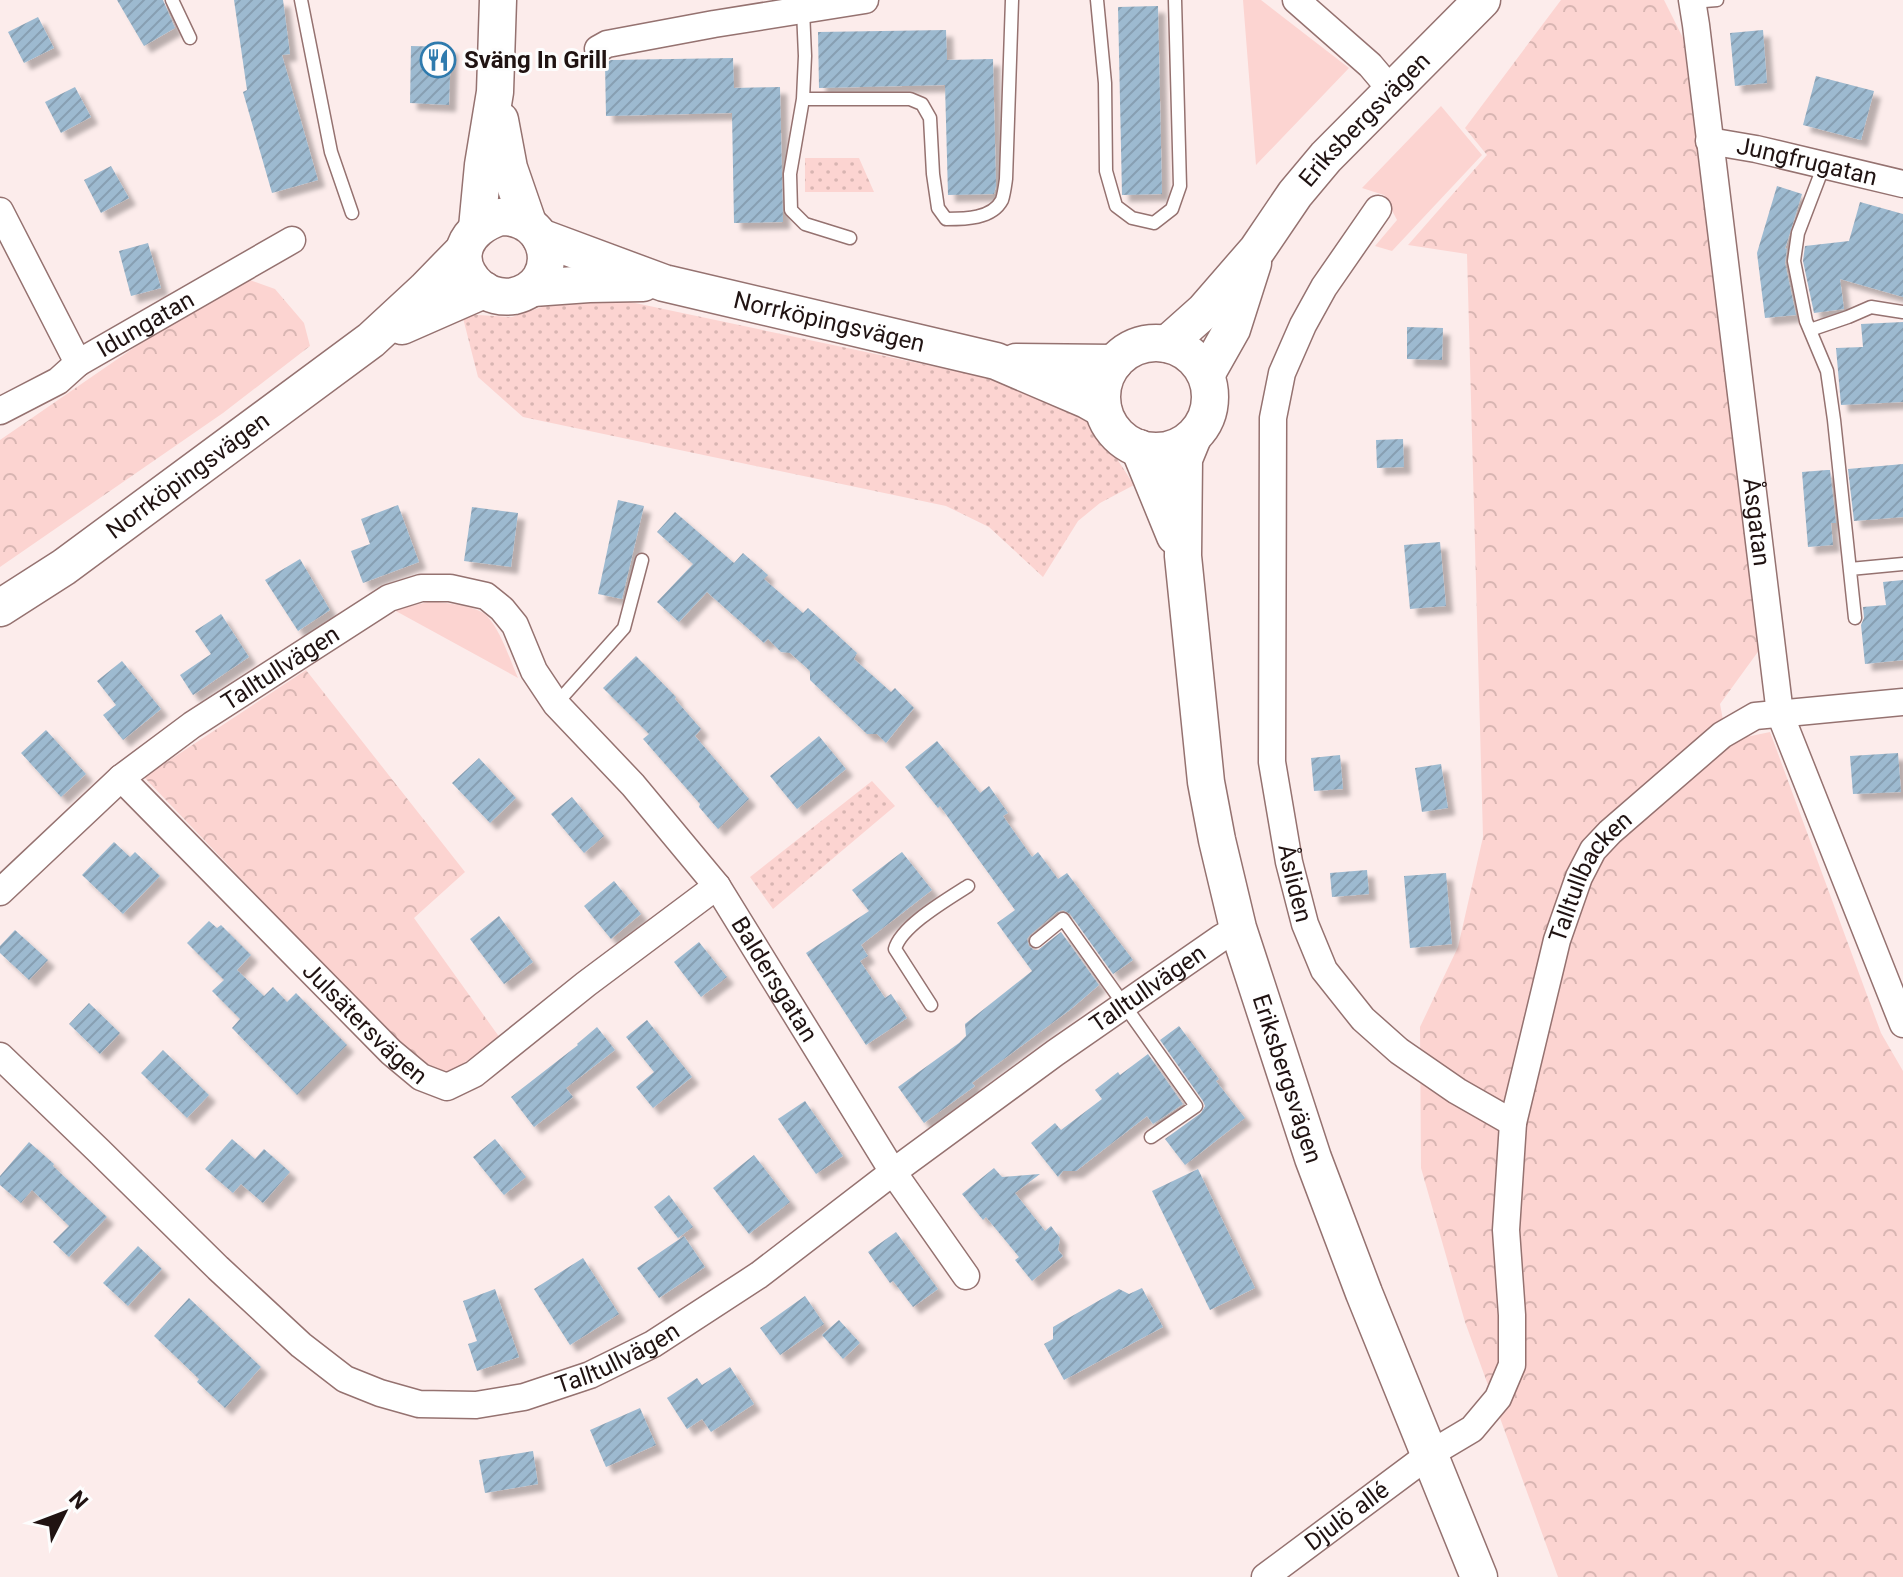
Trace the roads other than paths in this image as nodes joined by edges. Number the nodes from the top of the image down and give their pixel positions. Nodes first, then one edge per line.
1 (172, 0) edge
2 (301, 0) edge
3 (498, 0) edge
4 (865, 0) edge
5 (1012, 0) edge
6 (1097, 0) edge
7 (1175, 0) edge
8 (1296, 0) edge
9 (1482, 0) edge
10 (1700, 1) edge
11 (803, 10) junction
12 (190, 38) dead end
13 (598, 49) dead end
14 (1392, 91) junction
15 (495, 92) junction
16 (803, 99) junction
17 (1709, 141) junction
18 (1824, 165) junction
19 (1903, 184) edge
20 (1378, 209) dead end
21 (0, 211) edge
22 (352, 213) dead end
23 (534, 230) junction
24 (850, 238) dead end
25 (470, 239) junction
26 (292, 240) dead end
27 (1257, 250) junction
28 (664, 283) junction
29 (533, 288) junction
30 (484, 290) junction
31 (1903, 312) edge
32 (1810, 330) junction
33 (371, 340) junction
34 (1167, 344) junction
35 (996, 361) junction
36 (78, 363) junction
37 (1114, 363) junction
38 (1206, 375) junction
39 (1103, 409) junction
40 (0, 411) edge
41 (1193, 437) junction
42 (1139, 448) junction
43 (1183, 556) junction
44 (642, 560) dead end
45 (1903, 564) edge
46 (1850, 569) junction
47 (0, 608) edge
48 (1855, 618) dead end
49 (1903, 702) edge
50 (556, 704) junction
51 (1780, 714) junction
52 (121, 778) junction
53 (717, 886) junction
54 (968, 886) dead end
55 (0, 892) edge
56 (1238, 928) junction
57 (1036, 941) dead end
58 (931, 1005) dead end
59 (1124, 1005) junction
60 (1903, 1024) edge
61 (0, 1056) edge
62 (1513, 1123) junction
63 (1151, 1137) dead end
64 (893, 1172) junction
65 (966, 1276) dead end
66 (1430, 1454) junction
67 (1265, 1577) edge
68 (1479, 1577) edge

1 - 12 lane
2 - 22 lane
3 - 15 main road
4 - 11 street
5 - 16 lane
6 - 7 lane
8 - 14 street
9 - 14 main road, Eriksbergsvägen
10 - 17 street, Åsgatan
11 - 13 street
11 - 16 lane
14 - 27 main road, Eriksbergsvägen
15 - 23 main road
15 - 25 main road
16 - 24 lane
17 - 18 street, Jungfrugatan
17 - 51 street, Åsgatan
18 - 19 street, Jungfrugatan
18 - 32 lane
20 - 62 street, Åsliden
21 - 36 street
23 - 25 main road
23 - 28 main road, Norrköpingsvägen
23 - 29 main road
25 - 30 main road
25 - 33 main road, Norrköpingsvägen
26 - 36 street, Idungatan
27 - 34 main road, Eriksbergsvägen
27 - 38 main road, Eriksbergsvägen
28 - 29 main road, Norrköpingsvägen
28 - 35 main road, Norrköpingsvägen
29 - 30 main road
30 - 33 main road, Norrköpingsvägen
31 - 32 lane
32 - 46 lane
33 - 47 main road, Norrköpingsvägen
34 - 37 main road
34 - 38 main road
35 - 37 main road, Norrköpingsvägen
35 - 39 main road, Norrköpingsvägen
36 - 40 street, Idungatan
37 - 39 main road
38 - 41 main road
39 - 42 main road
41 - 42 main road
41 - 43 main road, Eriksbergsvägen
42 - 43 main road, Eriksbergsvägen
43 - 56 main road, Eriksbergsvägen
44 - 50 lane
45 - 46 lane
46 - 48 lane
49 - 51 street, Talltullbacken
50 - 52 street, Talltullvägen
50 - 53 street, Baldersgatan
51 - 60 street, Åsgatan
51 - 62 street, Talltullbacken
52 - 53 street, Julsätersvägen
52 - 55 street, Talltullvägen
53 - 64 street, Baldersgatan
54 - 58 lane
56 - 59 street, Talltullvägen
56 - 66 main road, Eriksbergsvägen
57 - 59 lane
59 - 63 lane
59 - 64 street, Talltullvägen
61 - 64 street, Talltullvägen
62 - 66 street
64 - 65 street, Baldersgatan
66 - 67 street, Djulö allé
66 - 68 main road, Eriksbergsvägen

